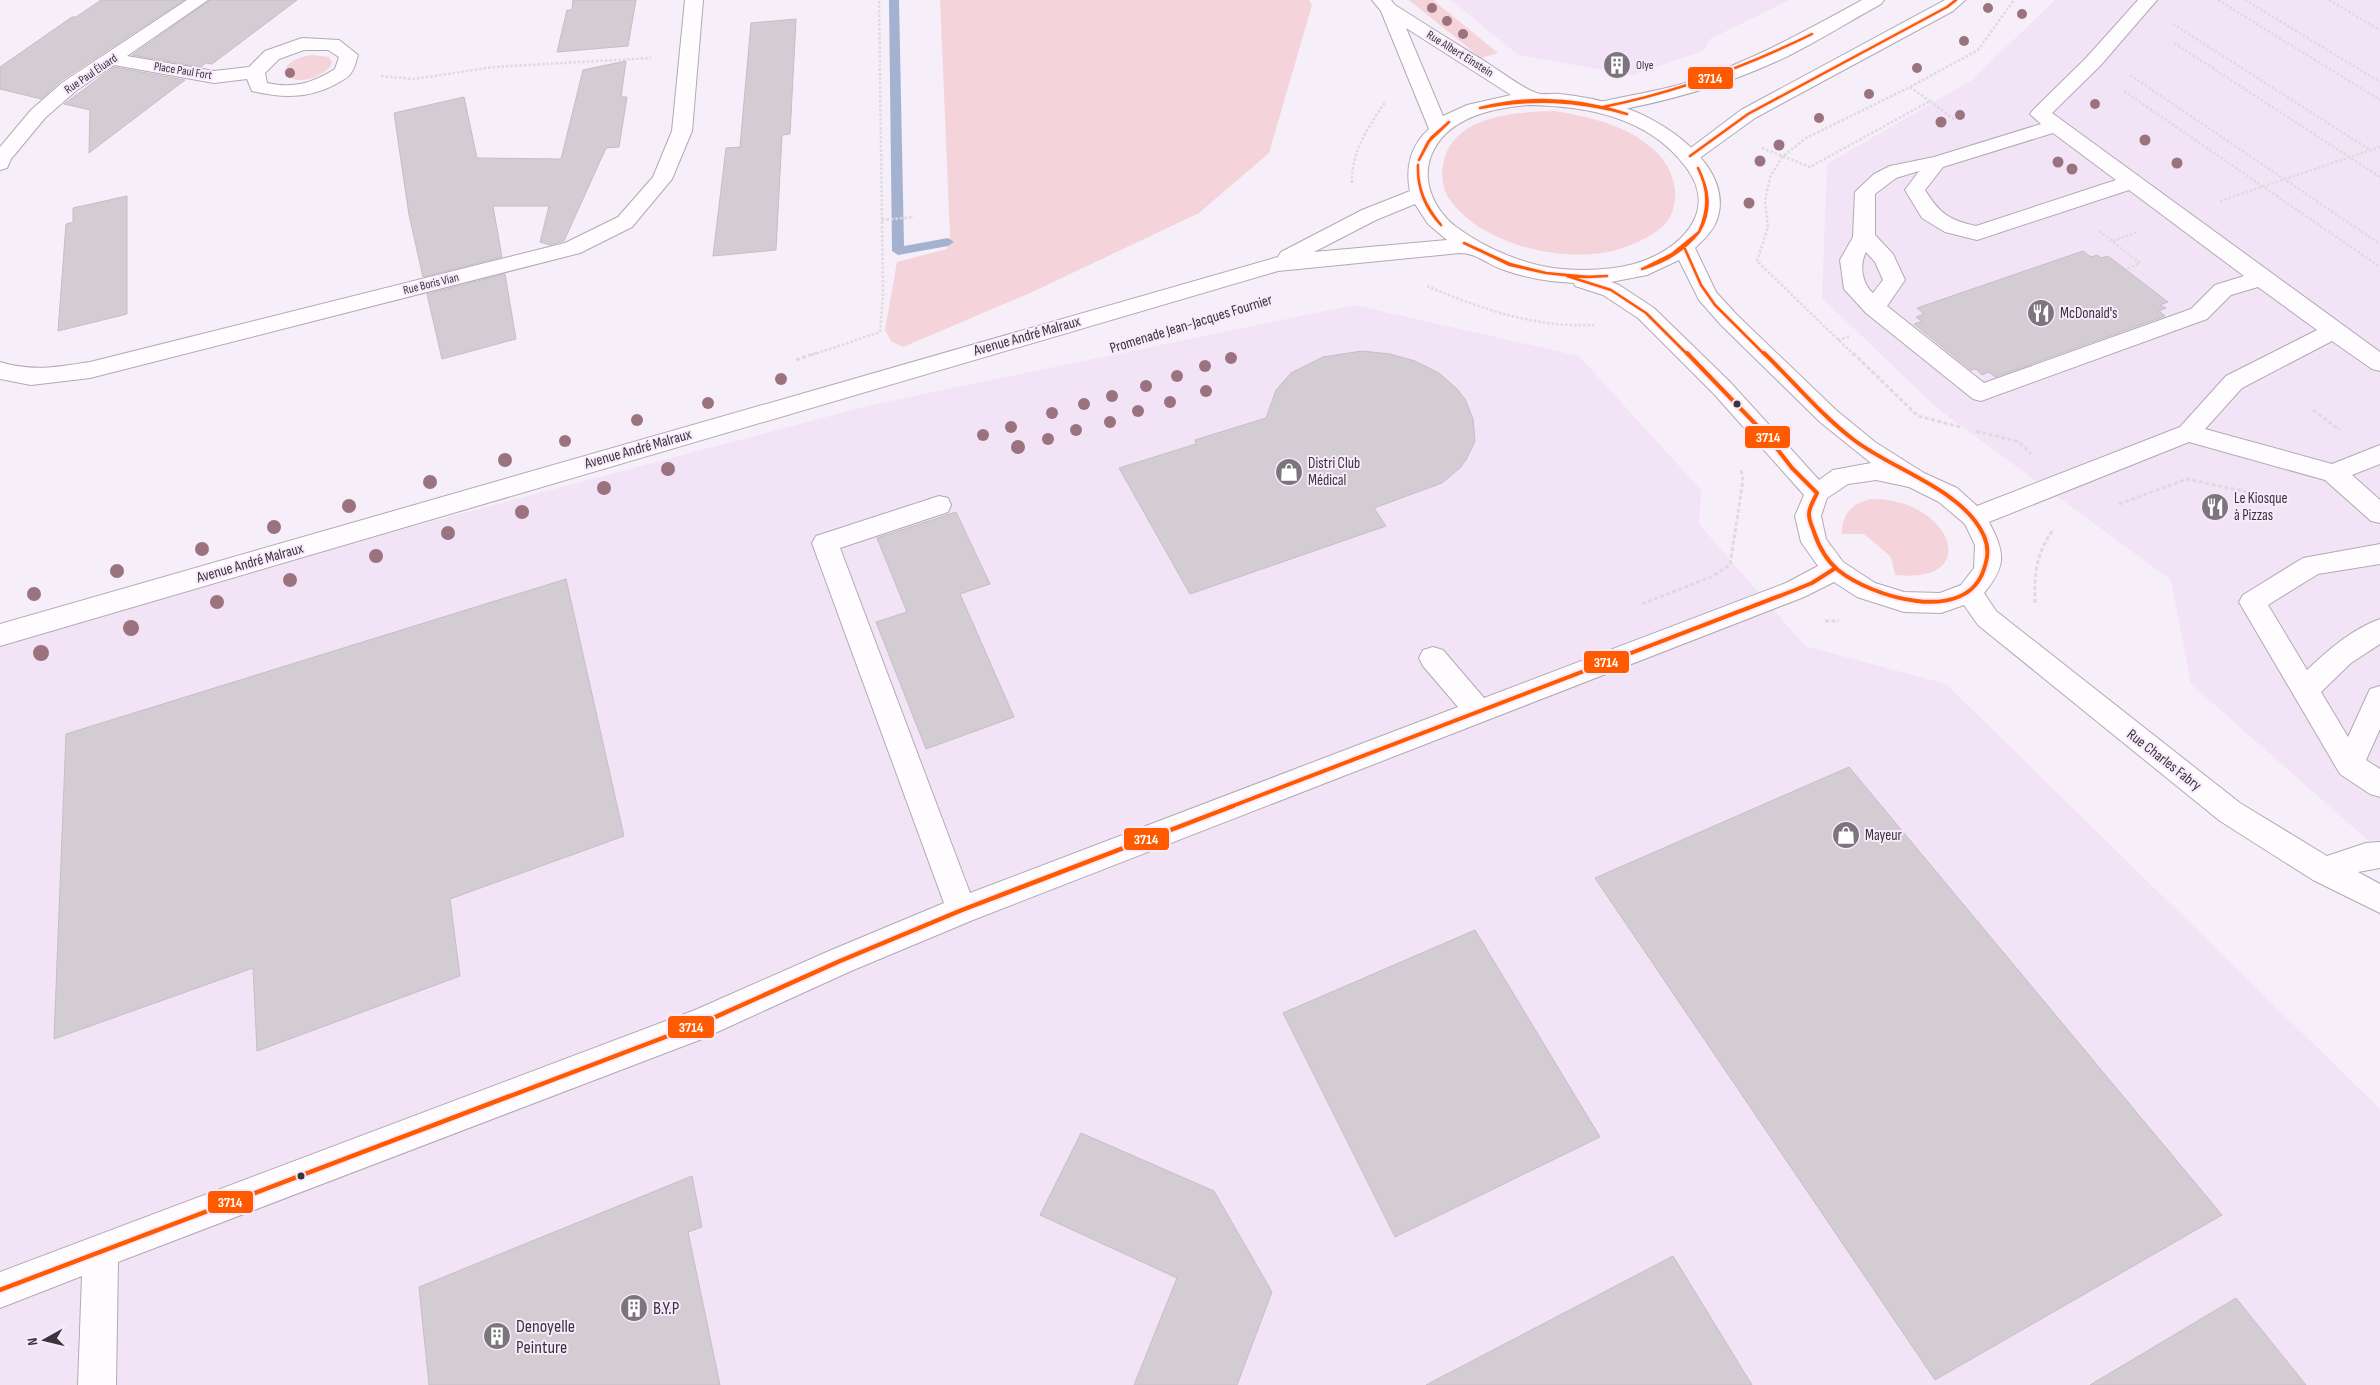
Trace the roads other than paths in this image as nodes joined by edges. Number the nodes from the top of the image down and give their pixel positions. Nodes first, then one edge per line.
1 (200, 0) edge
2 (694, 0) edge
3 (1876, 0) edge
4 (1956, 0) edge
5 (2148, 0) edge
6 (1385, 5) edge
7 (112, 59) junction
8 (254, 72) junction
9 (1531, 99) junction
10 (1603, 107) junction
11 (2056, 126) junction
12 (1439, 129) junction
13 (1690, 156) junction
14 (1936, 163) junction
15 (0, 164) edge
16 (2131, 182) junction
17 (1420, 194) junction
18 (1864, 236) junction
19 (1468, 246) junction
20 (1685, 249) junction
21 (1277, 264) junction
22 (1567, 276) junction
23 (2262, 278) junction
24 (1874, 308) junction
25 (2333, 331) junction
26 (2380, 363) edge
27 (0, 370) edge
28 (2188, 434) junction
29 (2380, 454) edge
30 (2333, 473) junction
31 (1915, 479) junction
32 (1817, 492) junction
33 (939, 505) dead end
34 (2380, 514) edge
35 (1974, 518) junction
36 (2380, 554) edge
37 (1834, 569) junction
38 (1970, 592) junction
39 (2380, 630) edge
40 (0, 636) edge
41 (1433, 658) dead end
42 (2304, 691) junction
43 (2380, 697) edge
44 (1479, 712) junction
45 (2350, 765) junction
46 (2380, 785) edge
47 (2380, 855) edge
48 (2324, 870) junction
49 (2380, 899) edge
50 (962, 910) junction
51 (101, 1251) junction
52 (0, 1290) edge
53 (97, 1385) edge

1 - 7 street, Rue Paul Éluard
2 - 27 street, Rue Boris Vian
3 - 10 street
4 - 13 street
5 - 11 street
6 - 9 street, Rue Albert Einstein
6 - 12 street, Rue Albert Einstein
7 - 8 street, Place Paul Fort
7 - 15 street, Rue Paul Éluard
8 - 8 street
9 - 10 street
9 - 12 street
10 - 13 street
11 - 14 street
11 - 16 street
12 - 17 street
13 - 20 street
14 - 16 street
14 - 18 street
16 - 23 street
17 - 19 street
17 - 21 street, Avenue André Malraux
18 - 24 street
18 - 24 street
19 - 21 street, Avenue André Malraux
19 - 22 street
20 - 22 street
20 - 31 street
21 - 40 street, Avenue André Malraux
22 - 32 street
23 - 24 street
23 - 25 street
25 - 26 street
25 - 28 street
28 - 30 street
28 - 35 street
29 - 30 street
30 - 34 street
31 - 32 street
31 - 35 street
32 - 37 street
33 - 50 street
35 - 38 street
36 - 42 street
37 - 38 street
37 - 44 street
38 - 48 street, Rue Charles Fabry
39 - 42 street
41 - 44 street
42 - 45 street
43 - 45 street
44 - 50 street
45 - 46 street
47 - 48 street
48 - 49 street, Rue Charles Fabry
50 - 51 street
51 - 52 street
51 - 53 street

